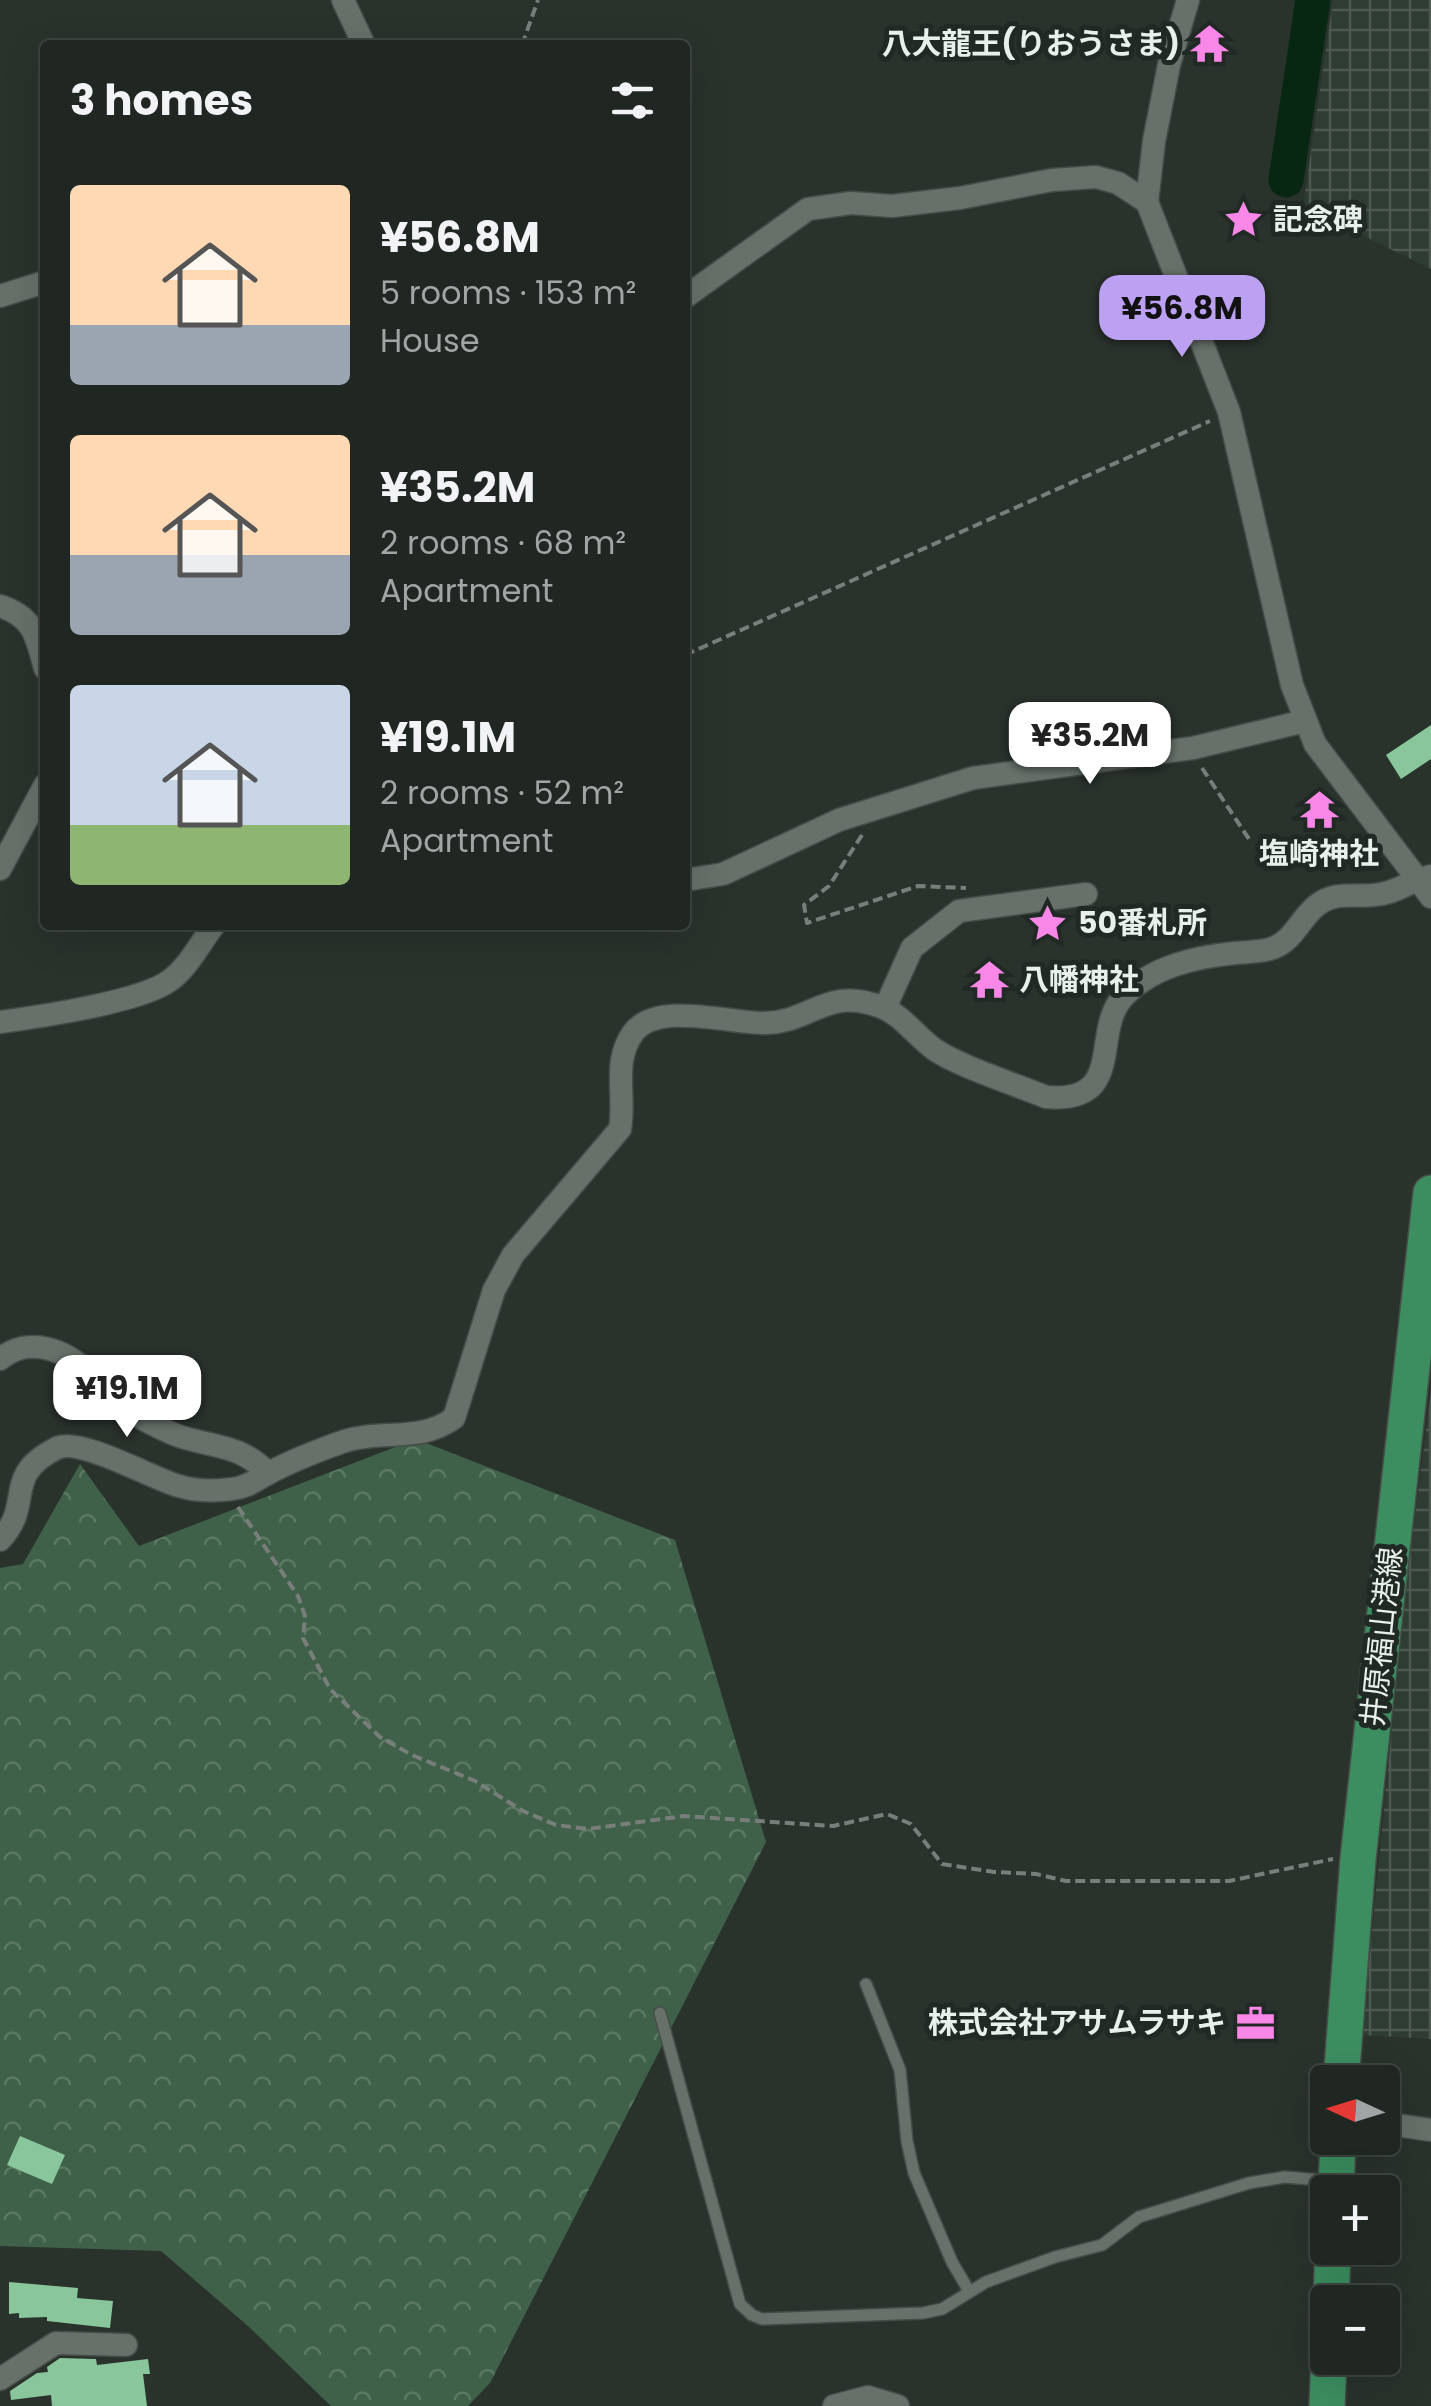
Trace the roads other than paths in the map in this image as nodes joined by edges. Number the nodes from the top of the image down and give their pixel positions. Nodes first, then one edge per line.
1 (343, 0) edge
2 (1188, 0) edge
3 (362, 40) edge
4 (1146, 202) junction
5 (40, 284) edge
6 (690, 293) edge
7 (0, 296) edge
8 (0, 606) edge
9 (40, 651) edge
10 (1305, 721) junction
11 (40, 795) edge
12 (0, 869) edge
13 (690, 879) edge
14 (1426, 884) edge
15 (1086, 894) dead end
16 (210, 930) edge
17 (885, 1008) junction
18 (2, 1017) edge
19 (1431, 1193) edge
20 (0, 1359) edge
21 (268, 1473) junction
22 (0, 1540) edge
23 (866, 1984) dead end
24 (660, 2013) dead end
25 (1343, 2065) edge
26 (1400, 2126) edge
27 (1431, 2130) edge
28 (1310, 2182) edge
29 (969, 2291) junction
30 (126, 2346) dead end
31 (1328, 2375) edge
32 (0, 2379) edge
33 (834, 2406) edge
34 (898, 2406) edge
35 (1327, 2406) edge

1 - 3 street
2 - 4 street
4 - 6 street
4 - 10 street
5 - 7 street
8 - 9 street
10 - 13 street
10 - 14 street
11 - 12 street
14 - 17 street
15 - 17 street
16 - 18 street
17 - 21 street
19 - 25 main road, 井原福山港線
20 - 21 street
21 - 22 street
23 - 29 lane
24 - 29 lane
26 - 27 street
28 - 29 lane
30 - 32 street
31 - 35 main road
33 - 34 street

